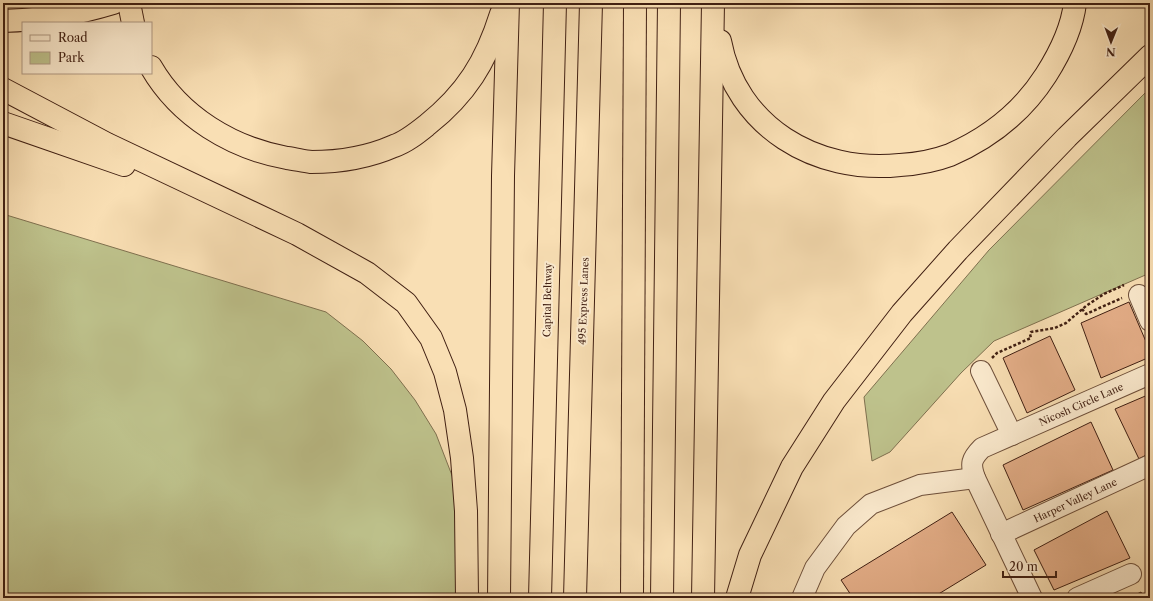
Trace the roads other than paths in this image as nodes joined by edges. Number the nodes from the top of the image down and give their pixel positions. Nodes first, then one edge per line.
1 (114, 3) edge
2 (129, 3) edge
3 (503, 3) edge
4 (508, 3) edge
5 (554, 3) edge
6 (591, 3) edge
7 (635, 3) edge
8 (669, 3) edge
9 (714, 3) edge
10 (1075, 3) edge
11 (3, 21) edge
12 (133, 22) edge
13 (1150, 56) edge
14 (152, 68) edge
15 (3, 89) edge
16 (3, 123) edge
17 (232, 203) junction
18 (1132, 290) road end
19 (1150, 321) edge
20 (981, 371) road end
21 (1150, 374) edge
22 (1012, 435) junction
23 (1150, 465) edge
24 (975, 478) junction
25 (1001, 534) junction
26 (1131, 574) dead end
27 (467, 598) edge
28 (499, 598) edge
29 (540, 598) edge
30 (575, 598) edge
31 (632, 598) edge
32 (662, 598) edge
33 (703, 598) edge
34 (737, 598) edge
35 (802, 598) edge
36 (1032, 598) edge
37 (1077, 598) edge

1 - 11 highway
2 - 12 highway
3 - 14 highway
4 - 28 highway
5 - 29 highway, Capital Beltway
6 - 30 highway, 495 Express Lanes
7 - 31 highway
8 - 32 highway
9 - 10 highway
9 - 33 highway
13 - 34 highway
15 - 17 highway
16 - 17 highway
17 - 27 highway
18 - 19 street
20 - 22 street
21 - 22 street, Nicosh Circle Lane
22 - 24 street, Nicosh Circle Lane
23 - 25 street, Harper Valley Lane
24 - 25 street, Nicosh Circle Lane
24 - 35 street
25 - 36 street, Nicosh Circle Lane
26 - 37 street

